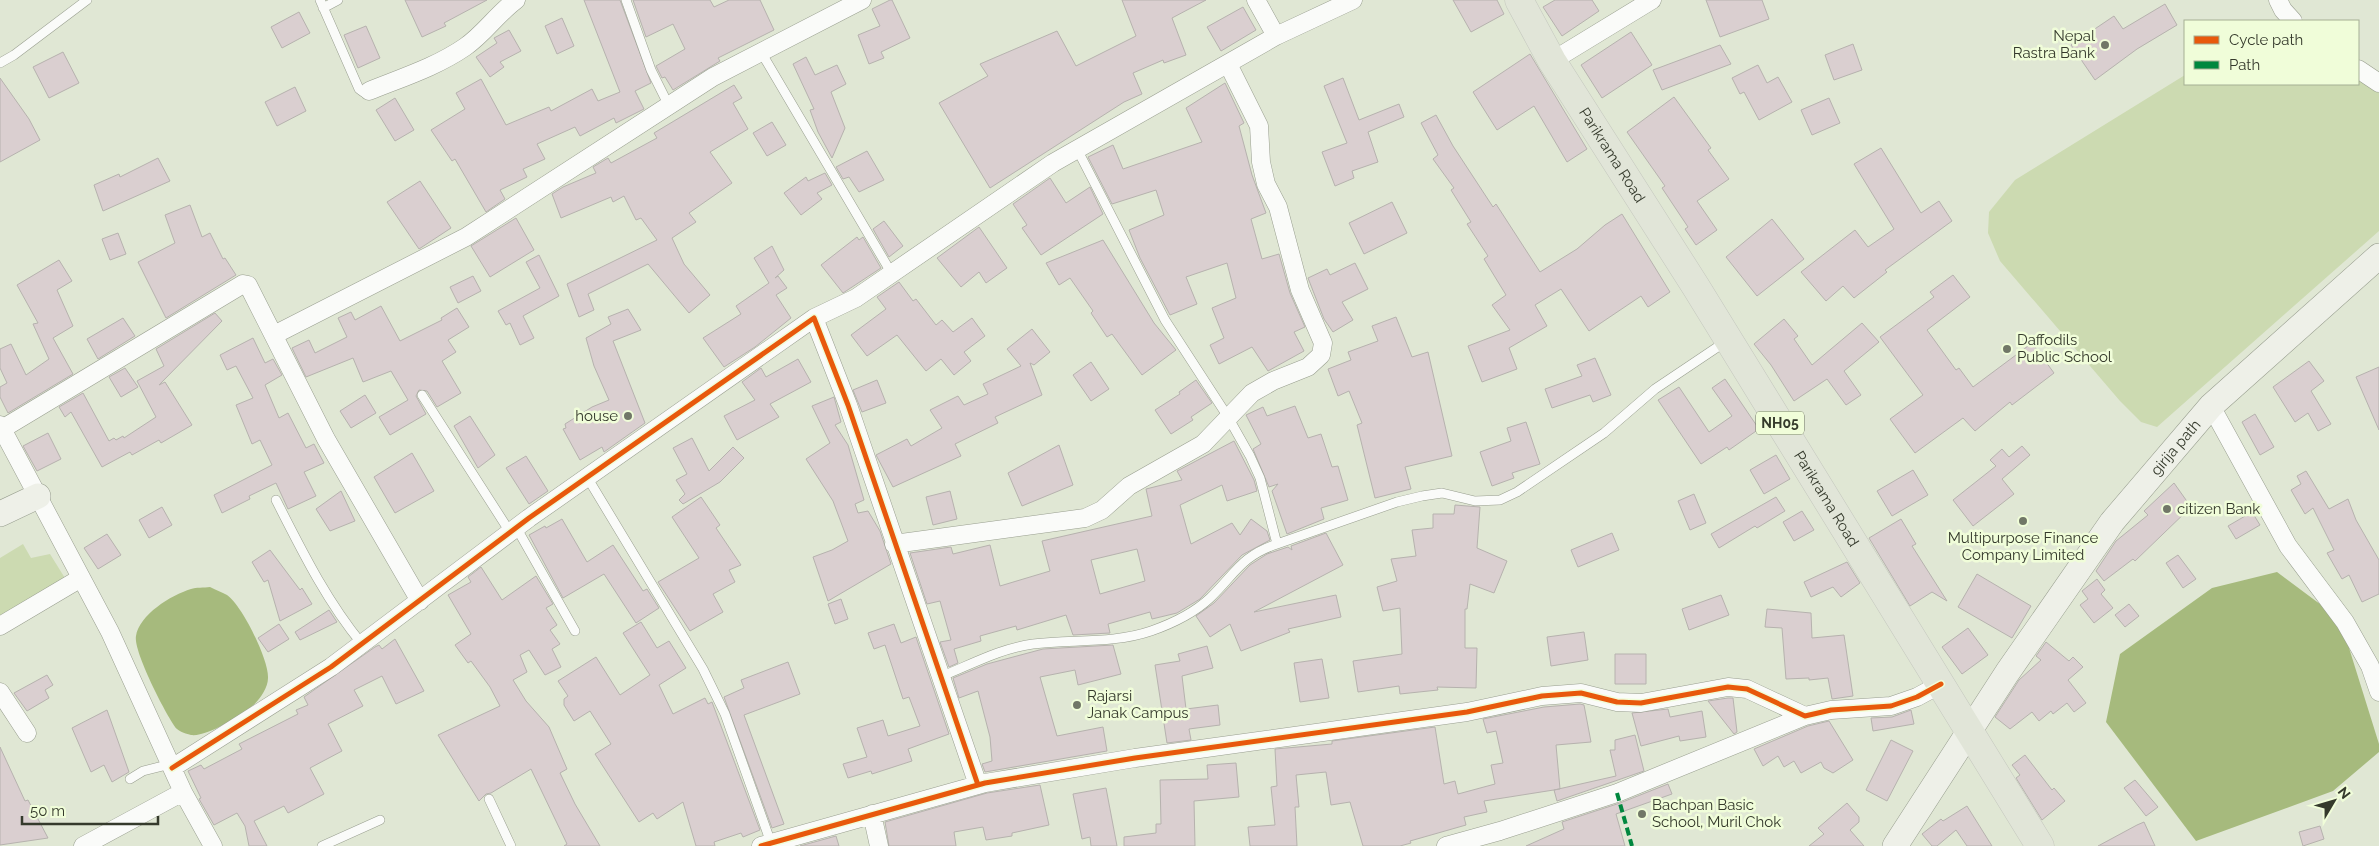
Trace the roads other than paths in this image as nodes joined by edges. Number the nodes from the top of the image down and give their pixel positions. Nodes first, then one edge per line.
1 (87, 0) edge
2 (338, 0) edge
3 (516, 0) edge
4 (626, 0) edge
5 (862, 0) edge
6 (1256, 0) edge
7 (1353, 0) edge
8 (1519, 0) edge
9 (1652, 0) edge
10 (2278, 0) edge
11 (321, 4) edge
12 (2292, 20) edge
13 (1276, 36) junction
14 (761, 52) junction
15 (1552, 61) junction
16 (0, 63) edge
17 (1228, 64) junction
18 (2359, 71) edge
19 (2379, 83) edge
20 (369, 91) joint
21 (669, 106) junction
22 (1077, 149) junction
23 (2379, 256) edge
24 (892, 274) junction
25 (814, 318) junction
26 (274, 335) junction
27 (1728, 340) junction
28 (422, 395) dead end
29 (2211, 406) junction
30 (1228, 417) junction
31 (1, 427) edge
32 (587, 476) junction
33 (38, 496) junction
34 (276, 500) dead end
35 (0, 514) edge
36 (513, 530) junction
37 (894, 544) junction
38 (1277, 544) junction
39 (82, 578) junction
40 (420, 601) junction
41 (0, 626) edge
42 (575, 631) dead end
43 (362, 644) junction
44 (940, 678) junction
45 (1941, 684) junction
46 (0, 692) edge
47 (2379, 692) edge
48 (1805, 716) junction
49 (1970, 730) junction
50 (27, 734) dead end
51 (171, 766) junction
52 (130, 779) dead end
53 (978, 786) junction
54 (183, 792) junction
55 (489, 799) dead end
56 (872, 814) junction
57 (380, 820) dead end
58 (766, 844) edge
59 (83, 846) edge
60 (213, 846) edge
61 (322, 846) edge
62 (511, 846) edge
63 (879, 846) edge
64 (1446, 846) edge
65 (1895, 846) edge
66 (2040, 846) edge

1 - 16 lane
2 - 11 lane
3 - 20 street
4 - 21 lane
5 - 14 street
6 - 13 street
7 - 13 street
8 - 15 main road, Parikrama Road / NH05
9 - 15 street
10 - 12 street
11 - 20 lane
13 - 17 street
14 - 21 street
14 - 24 lane
15 - 27 main road, Parikrama Road / NH05
17 - 22 street
17 - 30 street
18 - 19 street
21 - 26 street
22 - 24 street
22 - 30 lane
23 - 29 main road, girija path
24 - 25 street
25 - 32 street
25 - 37 street
26 - 31 street
26 - 40 street
27 - 38 lane
27 - 45 main road, Parikrama Road / NH05
28 - 36 lane
29 - 47 street
29 - 49 main road, girija path
30 - 37 street
30 - 38 lane
31 - 33 street
32 - 36 street
32 - 58 lane
33 - 35 main road
33 - 39 street
34 - 43 lane
36 - 40 street
36 - 42 lane
37 - 44 street
38 - 44 lane
39 - 41 street
39 - 51 street
40 - 43 street
43 - 51 street
44 - 53 street
45 - 48 street
45 - 49 main road, Parikrama Road / NH05
46 - 50 street
48 - 53 street
48 - 64 street
49 - 65 main road, girija path
49 - 66 main road, Parikrama Road / NH05
51 - 52 lane
51 - 54 street
53 - 56 street
54 - 59 street
54 - 60 street
55 - 62 lane
56 - 58 street
56 - 63 street
57 - 61 lane

